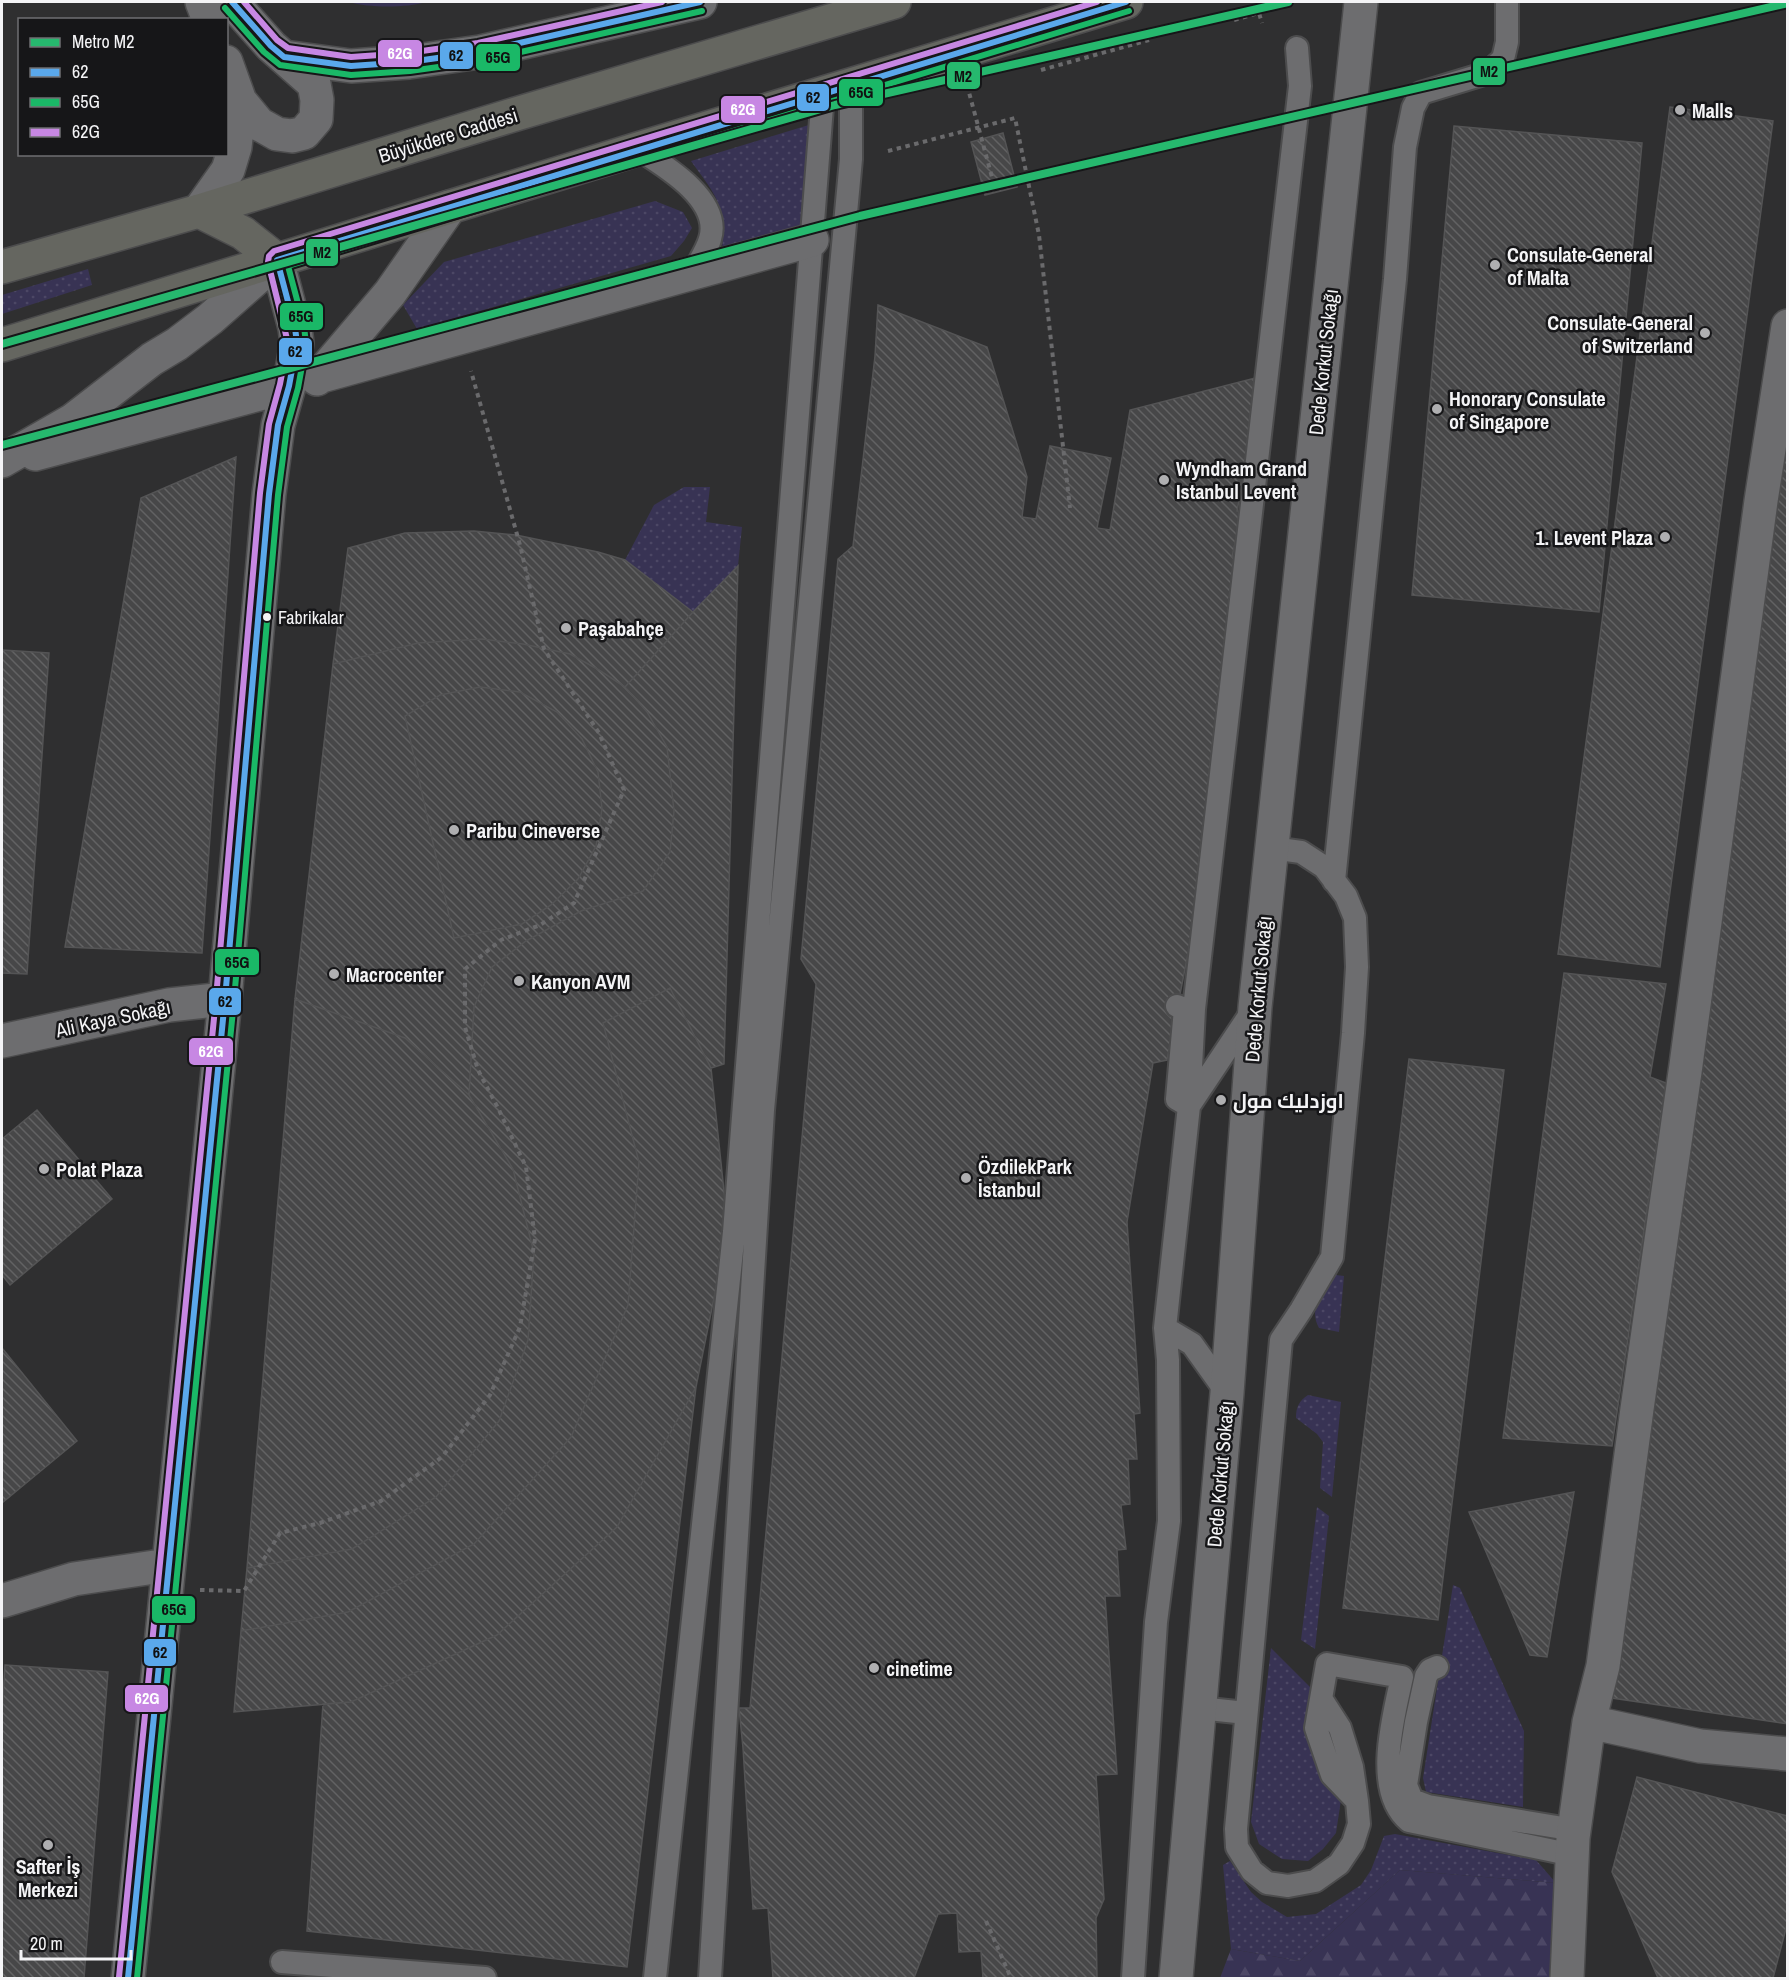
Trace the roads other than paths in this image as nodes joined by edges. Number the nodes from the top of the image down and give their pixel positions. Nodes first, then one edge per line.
1 (202, 2) edge
2 (232, 2) edge
3 (700, 2) edge
4 (894, 2) edge
5 (1126, 2) edge
6 (1360, 2) edge
7 (1506, 2) edge
8 (208, 18) edge
9 (1297, 48) dead end
10 (284, 57) junction
11 (228, 68) edge
12 (837, 90) junction
13 (240, 101) junction
14 (638, 149) junction
15 (450, 207) junction
16 (199, 212) junction
17 (812, 240) junction
18 (277, 260) junction
19 (2, 267) edge
20 (693, 273) junction
21 (1788, 326) edge
22 (2, 345) edge
23 (304, 382) junction
24 (2, 461) edge
25 (1272, 849) junction
26 (1335, 881) junction
27 (225, 999) junction
28 (1177, 1006) dead end
29 (1255, 1007) junction
30 (2, 1041) edge
31 (1189, 1106) junction
32 (1165, 1328) junction
33 (1227, 1393) junction
34 (167, 1578) junction
35 (2, 1601) edge
36 (1437, 1667) dead end
37 (1199, 1708) junction
38 (1246, 1713) junction
39 (1589, 1722) junction
40 (1788, 1754) edge
41 (1574, 1842) junction
42 (282, 1962) dead end
43 (128, 1978) edge
44 (485, 1978) edge
45 (655, 1978) edge
46 (710, 1978) edge
47 (1133, 1978) edge
48 (1176, 1978) edge
49 (1568, 1978) edge

1 - 8 street
2 - 10 street
3 - 10 street
4 - 16 main road, Büyükdere Caddesi
5 - 12 main road
6 - 25 street, Dede Korkut Sokağı
7 - 26 lane
9 - 31 lane
10 - 13 street
11 - 13 street
12 - 14 main road
12 - 17 lane
12 - 46 lane
13 - 16 street
14 - 15 main road
14 - 20 lane
15 - 18 main road
15 - 23 street
16 - 18 main road
16 - 19 main road, Büyükdere Caddesi
17 - 20 street
17 - 45 lane
18 - 22 main road
18 - 23 street
18 - 24 street
20 - 23 street
21 - 39 street
23 - 24 street
23 - 27 street
25 - 26 lane
25 - 29 street, Dede Korkut Sokağı
26 - 38 lane
27 - 30 street, Ali Kaya Sokağı
27 - 34 street
28 - 31 lane
29 - 31 lane
29 - 33 street, Dede Korkut Sokağı
31 - 32 lane
32 - 33 lane
32 - 47 lane
33 - 37 street, Dede Korkut Sokağı
34 - 35 street
34 - 43 street
36 - 41 lane
37 - 38 lane
37 - 48 street, Dede Korkut Sokağı
38 - 41 lane
39 - 40 street
39 - 41 street
41 - 49 street
42 - 44 lane

